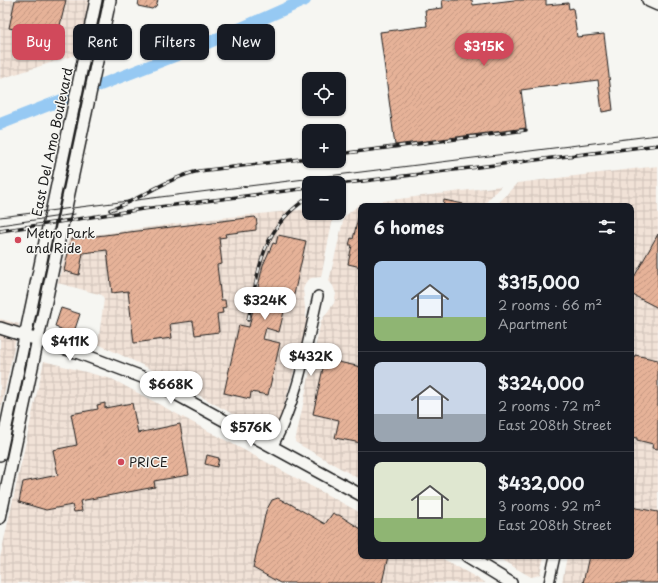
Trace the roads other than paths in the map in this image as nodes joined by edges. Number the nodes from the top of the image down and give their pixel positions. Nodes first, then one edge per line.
1 (96, 0) edge
2 (110, 0) edge
3 (649, 0) edge
4 (658, 4) edge
5 (318, 296) dead end
6 (0, 328) edge
7 (25, 336) junction
8 (38, 339) junction
9 (273, 446) junction
10 (0, 455) edge
11 (358, 493) edge
12 (0, 518) edge
13 (472, 559) edge
14 (554, 559) edge
15 (511, 583) edge
16 (549, 583) edge

1 - 7 main road, East Del Amo Boulevard
2 - 8 main road, East Del Amo Boulevard
3 - 4 highway
5 - 9 street
6 - 7 main road
7 - 8 main road
7 - 10 main road, East Del Amo Boulevard
8 - 9 main road
8 - 12 main road, East Del Amo Boulevard
9 - 11 main road
13 - 15 main road
14 - 16 street

